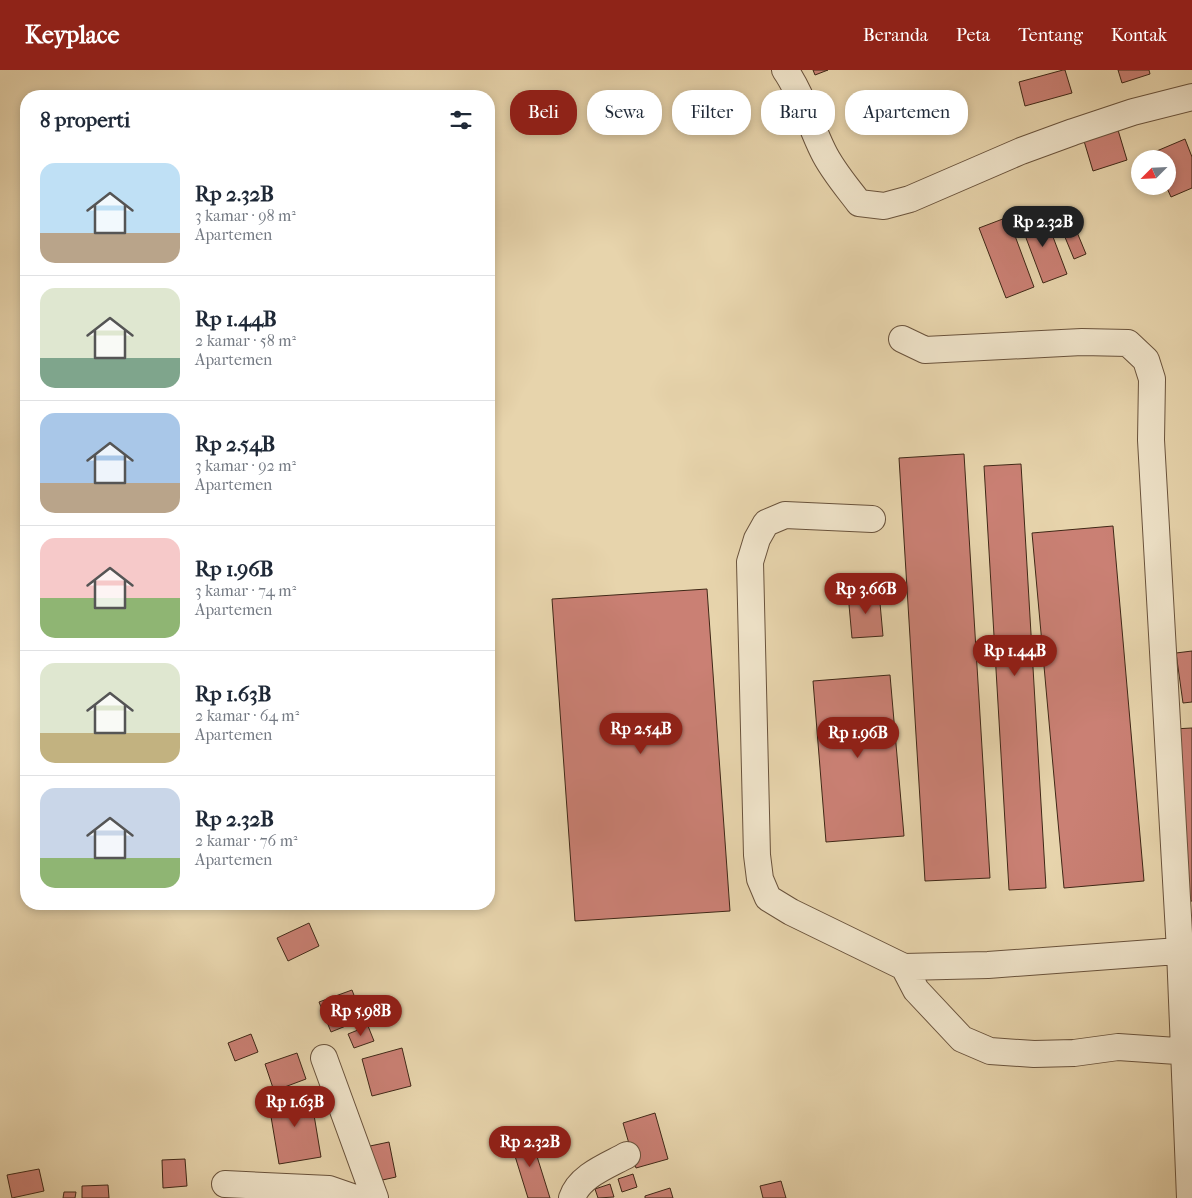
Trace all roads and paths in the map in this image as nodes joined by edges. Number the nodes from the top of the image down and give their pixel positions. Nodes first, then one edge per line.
1 (785, 70) edge
2 (1192, 97) edge
3 (902, 339) dead end
4 (872, 519) dead end
5 (1186, 950) edge
6 (904, 967) junction
7 (1188, 1052) edge
8 (324, 1058) dead end
9 (627, 1155) dead end
10 (225, 1184) dead end
11 (355, 1198) edge
12 (375, 1198) edge
13 (572, 1198) edge
14 (1190, 1198) edge

1 - 2 street
3 - 5 street
4 - 6 street
5 - 6 street
5 - 7 street
6 - 7 street
7 - 14 street
8 - 12 street
9 - 13 street
10 - 11 street

